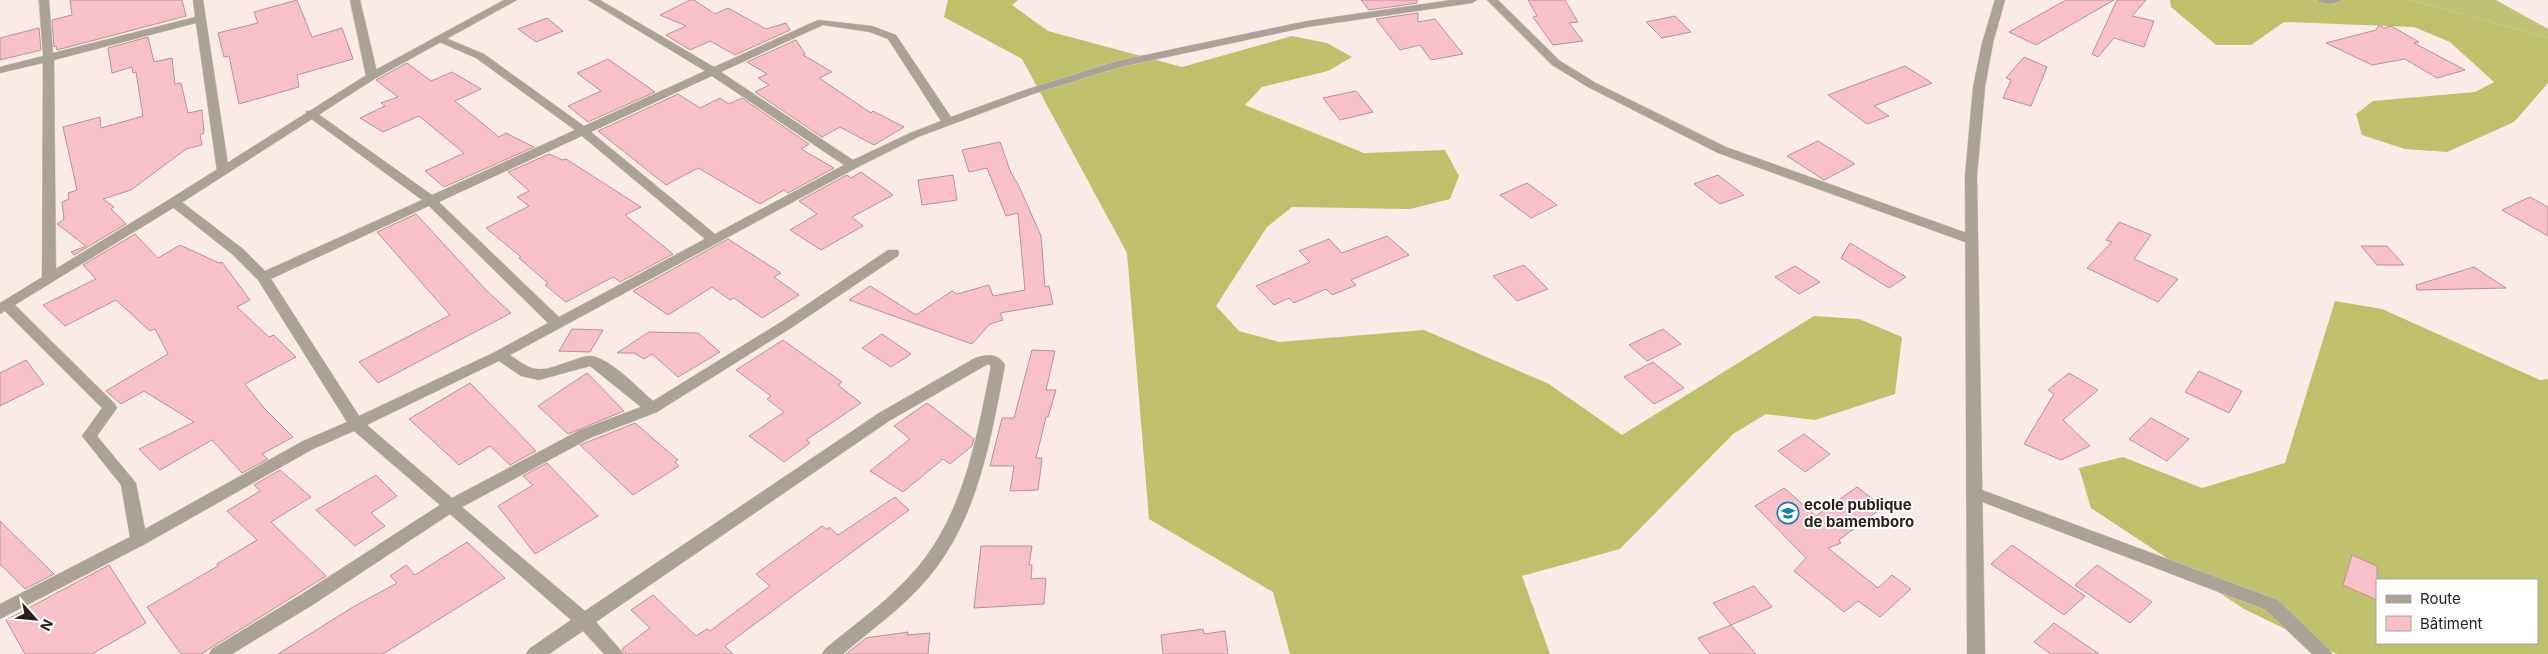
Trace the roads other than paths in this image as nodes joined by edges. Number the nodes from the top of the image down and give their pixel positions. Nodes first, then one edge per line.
1 (44, 0) edge
2 (198, 0) edge
3 (355, 0) edge
4 (512, 0) edge
5 (593, 0) edge
6 (1472, 0) edge
7 (1492, 0) edge
8 (2000, 0) edge
9 (2322, 0) edge
10 (2336, 0) edge
11 (201, 19) junction
12 (441, 39) junction
13 (47, 58) junction
14 (0, 70) edge
15 (712, 71) junction
16 (372, 76) junction
17 (310, 113) junction
18 (948, 122) junction
19 (583, 130) junction
20 (852, 165) junction
21 (223, 171) junction
22 (430, 200) junction
23 (174, 202) junction
24 (1970, 239) junction
25 (714, 240) junction
26 (893, 253) dead end
27 (263, 277) junction
28 (49, 279) junction
29 (3, 307) edge
30 (557, 324) junction
31 (500, 354) junction
32 (652, 408) junction
33 (356, 424) junction
34 (1974, 493) junction
35 (452, 505) junction
36 (139, 540) junction
37 (0, 612) edge
38 (584, 621) junction
39 (218, 654) edge
40 (535, 654) edge
41 (615, 654) edge
42 (831, 654) edge
43 (1976, 654) edge
44 (2323, 654) edge

1 - 13 street
2 - 11 street
3 - 16 street
4 - 12 street
5 - 15 street
6 - 18 street
7 - 24 street
8 - 24 street
9 - 10 street
11 - 13 street
11 - 21 street
12 - 16 street
12 - 19 street
13 - 14 street
13 - 28 street
15 - 18 street
15 - 19 street
15 - 20 street
16 - 17 street
17 - 21 street
17 - 22 street
18 - 20 street
19 - 22 street
19 - 25 street
20 - 25 street
21 - 23 street
22 - 27 street
22 - 30 street
23 - 27 street
23 - 28 street
24 - 34 street
25 - 30 street
26 - 32 street
27 - 33 street
28 - 29 street
29 - 36 street
30 - 31 street
31 - 32 street
31 - 33 street
32 - 35 street
33 - 35 street
33 - 36 street
34 - 43 street
34 - 44 street
35 - 38 street
35 - 39 street
36 - 37 street
38 - 40 street
38 - 41 street
38 - 42 street

